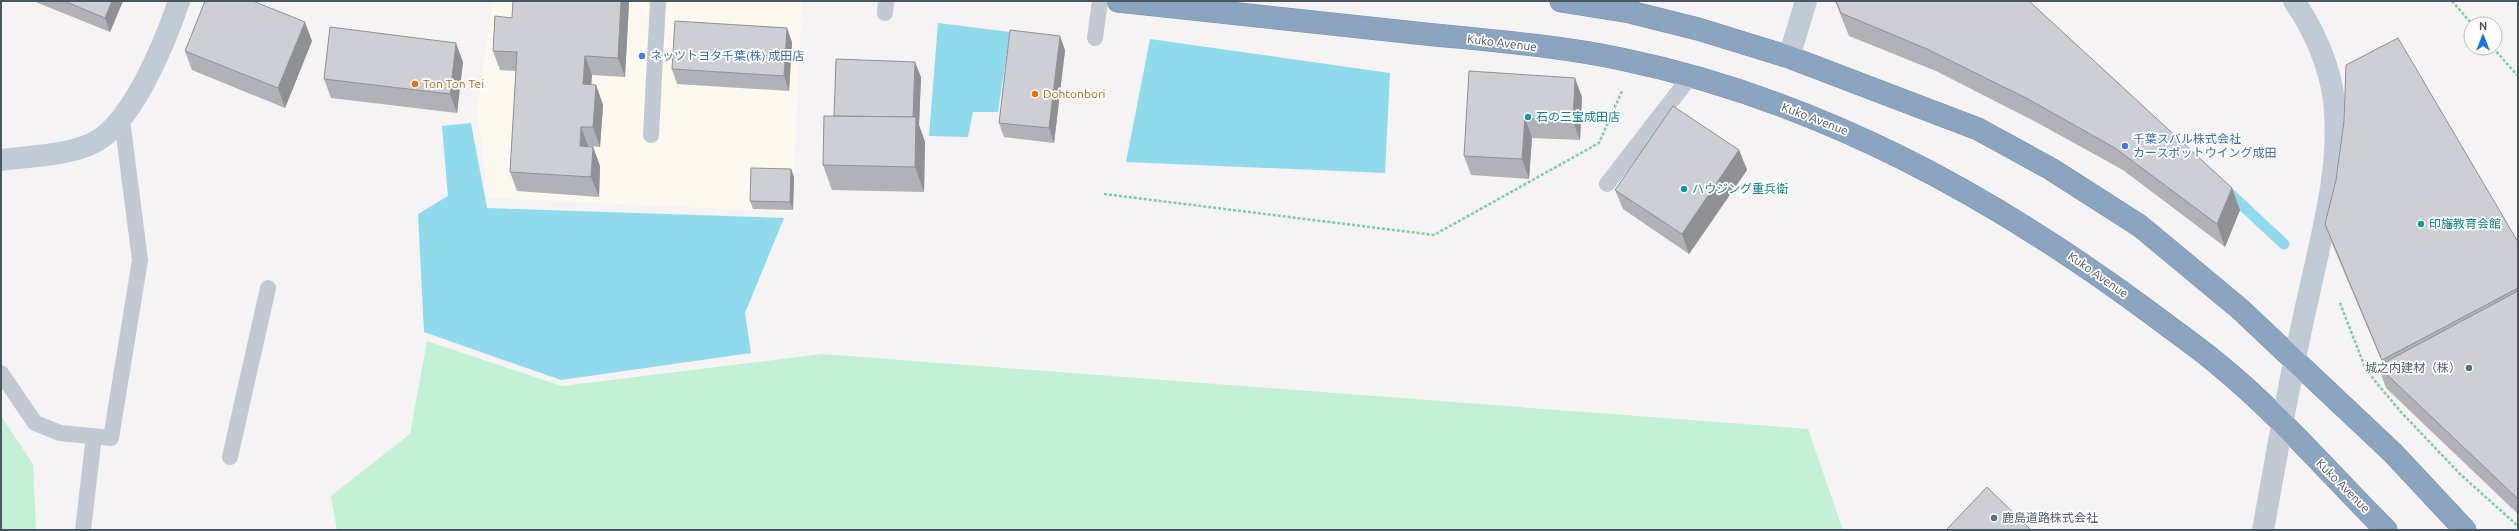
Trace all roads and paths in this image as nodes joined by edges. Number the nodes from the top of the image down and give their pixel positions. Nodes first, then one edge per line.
1 (179, 1) edge
2 (658, 1) edge
3 (1100, 1) edge
4 (1118, 1) edge
5 (1561, 1) edge
6 (1806, 1) edge
7 (2294, 1) edge
8 (2452, 1) edge
9 (2465, 16) edge
10 (1095, 38) dead end
11 (2500, 56) edge
12 (1789, 57) junction
13 (1634, 63) junction
14 (2518, 76) edge
15 (1690, 77) junction
16 (122, 120) junction
17 (651, 135) dead end
18 (1, 160) edge
19 (1607, 184) dead end
20 (1104, 194) dead end
21 (268, 288) dead end
22 (2340, 303) dead end
23 (2294, 360) junction
24 (1, 374) edge
25 (2282, 425) junction
26 (94, 436) junction
27 (230, 457) dead end
28 (2518, 526) edge
29 (84, 530) edge
30 (2263, 530) edge
31 (2386, 530) edge
32 (2465, 530) edge

1 - 16 street
2 - 17 lane
3 - 10 lane
4 - 13 highway, Kuko Avenue
5 - 12 highway
6 - 12 street
7 - 23 street
8 - 9 path
11 - 14 path
12 - 23 highway
13 - 15 highway, Kuko Avenue
13 - 20 path
15 - 19 lane
15 - 25 highway, Kuko Avenue
16 - 18 street
16 - 26 lane
21 - 27 lane
22 - 28 path
23 - 25 street
23 - 32 highway
24 - 26 lane
25 - 30 street
25 - 31 highway, Kuko Avenue
26 - 29 lane

